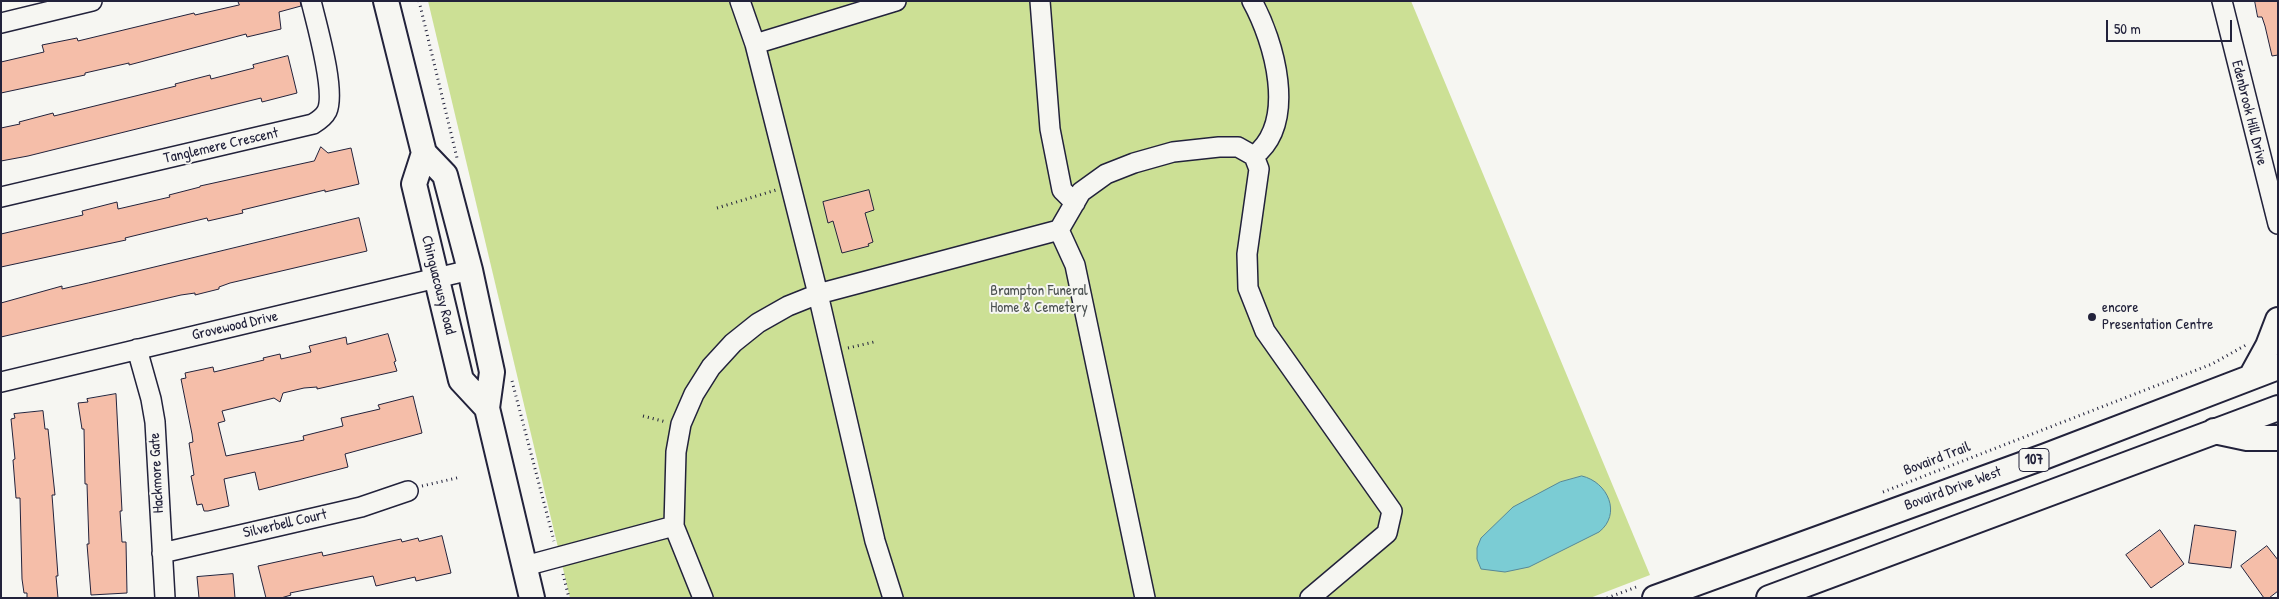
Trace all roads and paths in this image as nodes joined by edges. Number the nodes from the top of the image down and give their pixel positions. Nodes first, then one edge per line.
1 (92, 1) edge
2 (311, 1) edge
3 (386, 1) edge
4 (740, 1) edge
5 (896, 1) edge
6 (1040, 1) edge
7 (1252, 1) edge
8 (2222, 1) edge
9 (1, 23) edge
10 (756, 44) junction
11 (424, 153) junction
12 (1254, 156) junction
13 (791, 186) junction
14 (1, 197) edge
15 (1075, 202) junction
16 (717, 208) dead end
17 (2278, 224) edge
18 (1059, 230) junction
19 (470, 270) junction
20 (437, 278) junction
21 (818, 294) junction
22 (2278, 320) edge
23 (874, 342) dead end
24 (2249, 344) dead end
25 (137, 349) junction
26 (831, 353) junction
27 (2278, 367) edge
28 (2251, 376) junction
29 (1, 382) edge
30 (488, 408) junction
31 (2278, 408) edge
32 (643, 416) dead end
33 (681, 426) junction
34 (2214, 430) junction
35 (2278, 438) edge
36 (460, 477) dead end
37 (408, 490) joint
38 (1877, 494) dead end
39 (674, 526) junction
40 (162, 553) junction
41 (525, 566) junction
42 (1649, 591) edge
43 (165, 598) edge
44 (532, 598) edge
45 (704, 598) edge
46 (893, 598) edge
47 (1145, 598) edge
48 (1310, 598) edge
49 (1607, 598) edge
50 (1769, 598) edge

1 - 9 street
2 - 14 street, Tanglemere Crescent
3 - 11 main road, Chinguacousy Road
4 - 10 street
5 - 10 street
6 - 15 street
7 - 12 street
8 - 17 street, Edenbrook Hill Drive
10 - 13 street
11 - 19 main road, Chinguacousy Road
11 - 20 main road, Chinguacousy Road
12 - 15 street
12 - 48 street
13 - 16 path
13 - 21 street
15 - 18 street
18 - 21 street
18 - 47 street
19 - 20 street, Grovewood Drive
19 - 30 main road, Chinguacousy Road
20 - 25 street, Grovewood Drive
20 - 30 main road, Chinguacousy Road
21 - 26 street
21 - 33 street
22 - 28 main road
23 - 26 path
24 - 38 path, Bovaird Trail
25 - 29 street, Grovewood Drive
25 - 40 street, Hackmore Gate
26 - 46 street
27 - 28 main road, Bovaird Drive West / 107
28 - 42 main road, Bovaird Drive West / 107
30 - 41 main road, Chinguacousy Road
31 - 34 main road, 107
32 - 33 path
33 - 39 street
34 - 35 main road
34 - 50 main road, 107
36 - 37 path
37 - 40 street, Silverbell Court
39 - 41 street
39 - 45 street
40 - 43 street, Hackmore Gate
41 - 44 main road, Chinguacousy Road
42 - 49 path

